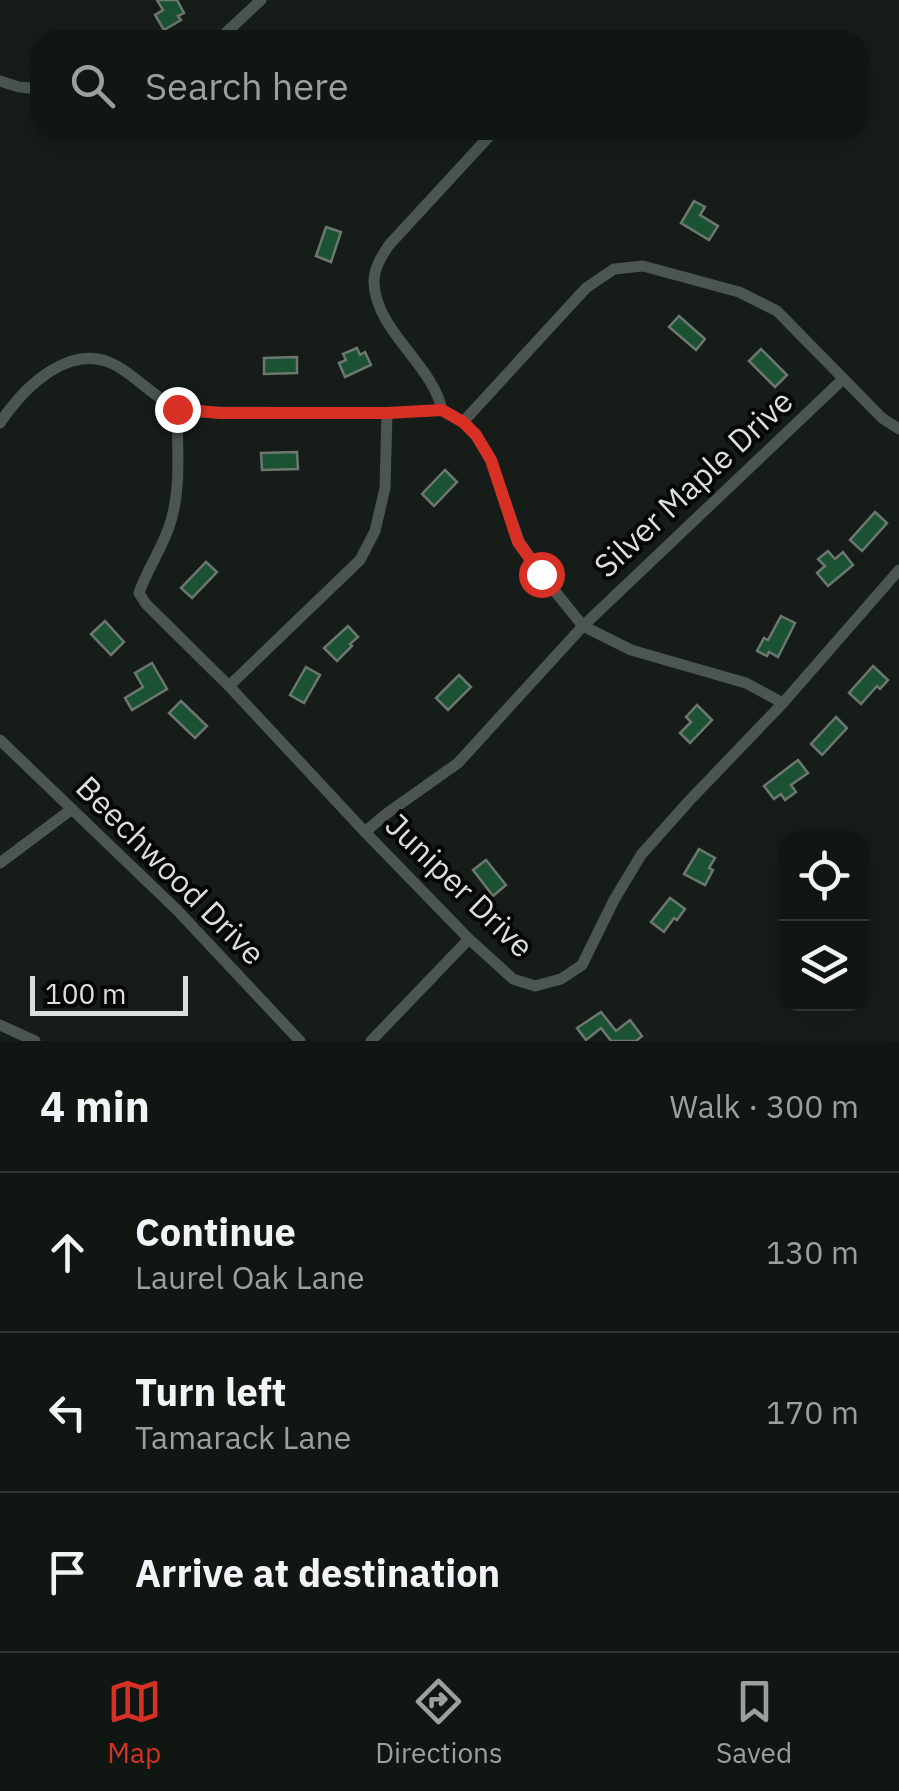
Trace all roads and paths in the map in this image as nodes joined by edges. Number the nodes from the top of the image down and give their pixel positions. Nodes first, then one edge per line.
1 (261, 0) edge
2 (229, 30) edge
3 (0, 82) edge
4 (30, 88) edge
5 (486, 140) edge
6 (842, 380) junction
7 (177, 409) junction
8 (442, 410) junction
9 (387, 413) junction
10 (463, 422) junction
11 (0, 423) edge
12 (899, 429) edge
13 (899, 570) edge
14 (583, 626) junction
15 (229, 686) junction
16 (784, 703) junction
17 (0, 740) edge
18 (72, 809) junction
19 (365, 832) junction
20 (0, 863) edge
21 (469, 939) junction
22 (0, 1025) edge
23 (35, 1041) edge
24 (300, 1041) edge
25 (372, 1041) edge

1 - 2 street
3 - 4 street
5 - 8 street
6 - 10 street
6 - 12 street
6 - 14 street, Silver Maple Drive
7 - 9 street
7 - 11 street
7 - 15 street, Juniper Drive
8 - 9 street
8 - 10 street
9 - 15 street
10 - 14 street
13 - 16 street, Juniper Drive
14 - 16 street
14 - 19 street, Silver Maple Drive
15 - 19 street, Juniper Drive
16 - 21 street, Juniper Drive
17 - 18 street, Beechwood Drive
18 - 20 street
18 - 24 street, Beechwood Drive
19 - 21 street, Juniper Drive
21 - 25 street
22 - 23 street

